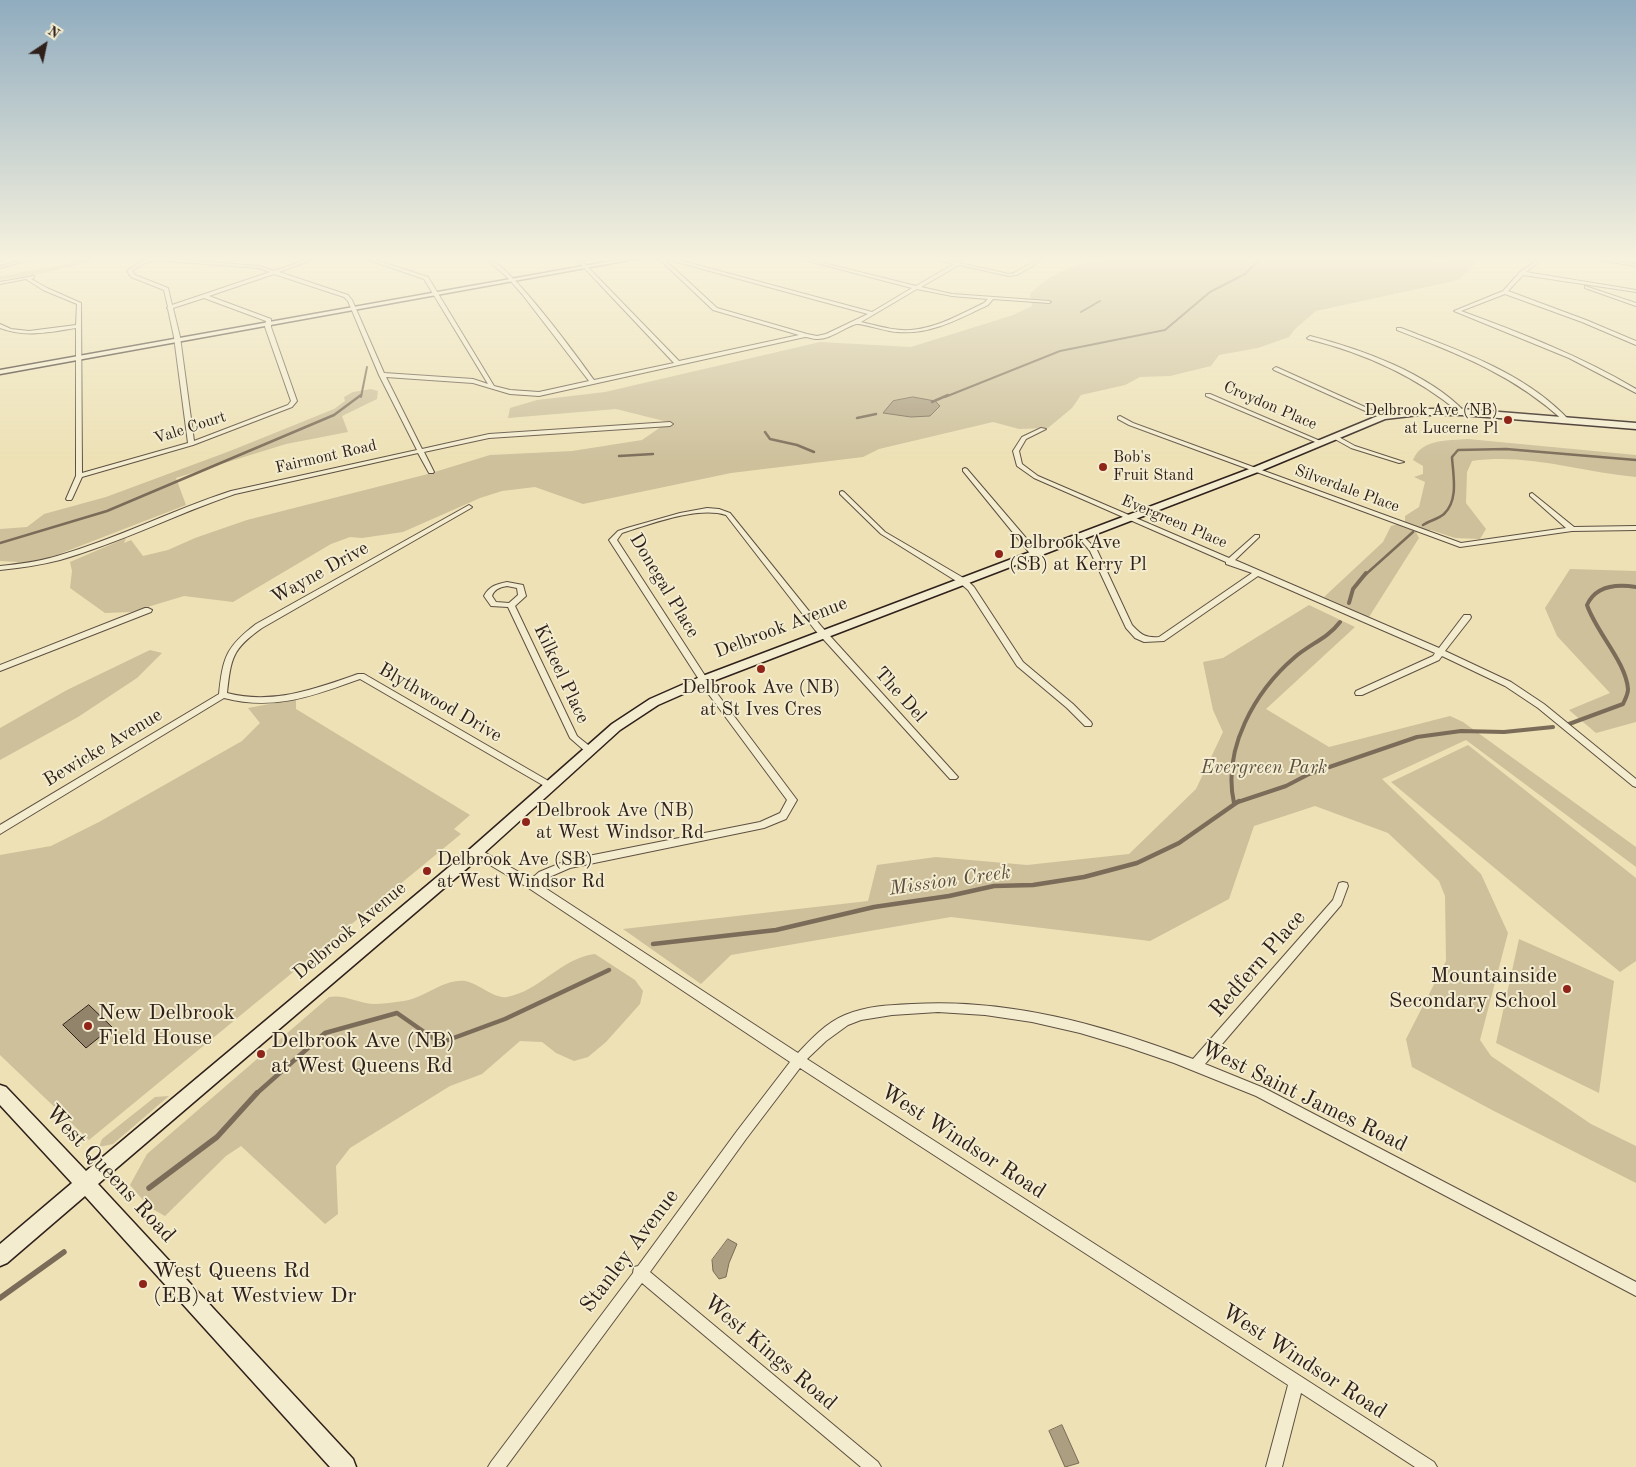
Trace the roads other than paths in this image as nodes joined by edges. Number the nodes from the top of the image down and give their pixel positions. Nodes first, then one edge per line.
1 (173, 325) edge
2 (261, 325) edge
3 (269, 325) edge
4 (361, 325) edge
5 (456, 325) edge
6 (548, 325) edge
7 (642, 325) edge
8 (772, 325) edge
9 (850, 325) edge
10 (870, 325) edge
11 (943, 325) edge
12 (1493, 325) edge
13 (1594, 325) edge
14 (0, 326) edge
15 (78, 326) joint
16 (1399, 329) dead end
17 (805, 335) junction
18 (1310, 338) dead end
19 (177, 340) junction
20 (1636, 344) edge
21 (80, 357) junction
22 (678, 364) junction
23 (1276, 369) dead end
24 (0, 372) edge
25 (382, 375) junction
26 (593, 382) junction
27 (492, 385) junction
28 (1636, 391) edge
29 (1208, 395) dead end
30 (1462, 412) junction
31 (1383, 417) junction
32 (1120, 418) dead end
33 (1567, 421) junction
34 (670, 424) dead end
35 (1636, 426) edge
36 (1043, 429) dead end
37 (1335, 437) junction
38 (1322, 443) junction
39 (191, 444) junction
40 (419, 450) junction
41 (1401, 462) dead end
42 (965, 470) dead end
43 (1255, 470) junction
44 (431, 472) dead end
45 (79, 476) junction
46 (842, 494) dead end
47 (1532, 495) dead end
48 (69, 500) dead end
49 (469, 507) dead end
50 (1129, 518) junction
51 (1636, 528) edge
52 (1572, 530) junction
53 (1257, 536) dead end
54 (1081, 537) junction
55 (1036, 554) junction
56 (1229, 562) junction
57 (0, 568) edge
58 (1256, 574) junction
59 (964, 582) junction
60 (511, 606) dead end
61 (148, 610) dead end
62 (1466, 618) dead end
63 (824, 635) junction
64 (1440, 652) junction
65 (0, 668) edge
66 (704, 680) junction
67 (1359, 692) dead end
68 (223, 694) junction
69 (1088, 724) dead end
70 (589, 750) junction
71 (953, 777) dead end
72 (1636, 784) edge
73 (548, 785) junction
74 (0, 830) edge
75 (476, 852) junction
76 (531, 884) junction
77 (1344, 886) dead end
78 (798, 1060) junction
79 (1197, 1064) junction
80 (0, 1093) edge
81 (84, 1184) junction
82 (0, 1256) edge
83 (640, 1272) junction
84 (1636, 1289) edge
85 (1296, 1383) junction
86 (345, 1467) edge
87 (496, 1467) edge
88 (873, 1467) edge
89 (1274, 1467) edge
90 (1428, 1467) edge

1 - 19 street
2 - 19 street
3 - 39 street, Vale Court
4 - 25 street
5 - 27 street
6 - 26 street
7 - 22 street
8 - 17 street
9 - 17 street
10 - 11 street
12 - 28 street
13 - 20 street
14 - 15 street
15 - 21 street
16 - 33 street
17 - 22 street
18 - 30 street
19 - 21 street
19 - 39 street
21 - 24 street
21 - 45 street
22 - 26 street
23 - 31 street
25 - 27 street
25 - 40 street
26 - 27 street
29 - 38 street, Croydon Place
30 - 31 street, Delbrook Avenue
30 - 33 street, Delbrook Avenue
31 - 37 street, Delbrook Avenue
32 - 43 street, Silverdale Place
33 - 35 street, Delbrook Avenue
34 - 40 street, Fairmont Road
36 - 50 street, Evergreen Place
37 - 38 street, Delbrook Avenue
37 - 41 street, Croydon Place
38 - 43 street, Delbrook Avenue
39 - 45 street, Vale Court
40 - 44 street
40 - 57 street, Fairmont Road
42 - 55 street
43 - 50 street, Delbrook Avenue
43 - 52 street, Silverdale Place
45 - 48 street
46 - 59 street
47 - 52 street
49 - 68 street, Wayne Drive
50 - 54 street, Delbrook Avenue
50 - 56 street, Evergreen Place
51 - 52 street, Silverdale Place
53 - 56 street, Evergreen Place
54 - 55 street, Delbrook Avenue
54 - 58 street
55 - 59 street, Delbrook Avenue
56 - 58 street, Evergreen Place
58 - 64 street, Evergreen Place
59 - 63 street, Delbrook Avenue
59 - 69 street
60 - 70 street, Kilkeel Place
61 - 65 street
62 - 64 street
63 - 66 street, Delbrook Avenue
63 - 66 street, Donegal Place
63 - 71 street, The Del
64 - 67 street
64 - 72 street, Evergreen Place
66 - 70 street, Delbrook Avenue
66 - 76 street
68 - 73 street, Blythwood Drive
68 - 74 street, Bewicke Avenue
70 - 73 street, Delbrook Avenue
73 - 75 street, Delbrook Avenue
75 - 76 street, West Windsor Road
75 - 81 street, Delbrook Avenue
76 - 78 street, West Windsor Road
77 - 79 street, Redfern Place
78 - 79 street, West Saint James Road
78 - 83 street, Stanley Avenue
78 - 85 street, West Windsor Road
79 - 84 street, West Saint James Road
80 - 81 street, West Queens Road
81 - 82 street, Delbrook Avenue
81 - 86 street, West Queens Road
83 - 87 street, Stanley Avenue
83 - 88 street, West Kings Road
85 - 89 street
85 - 90 street, West Windsor Road

